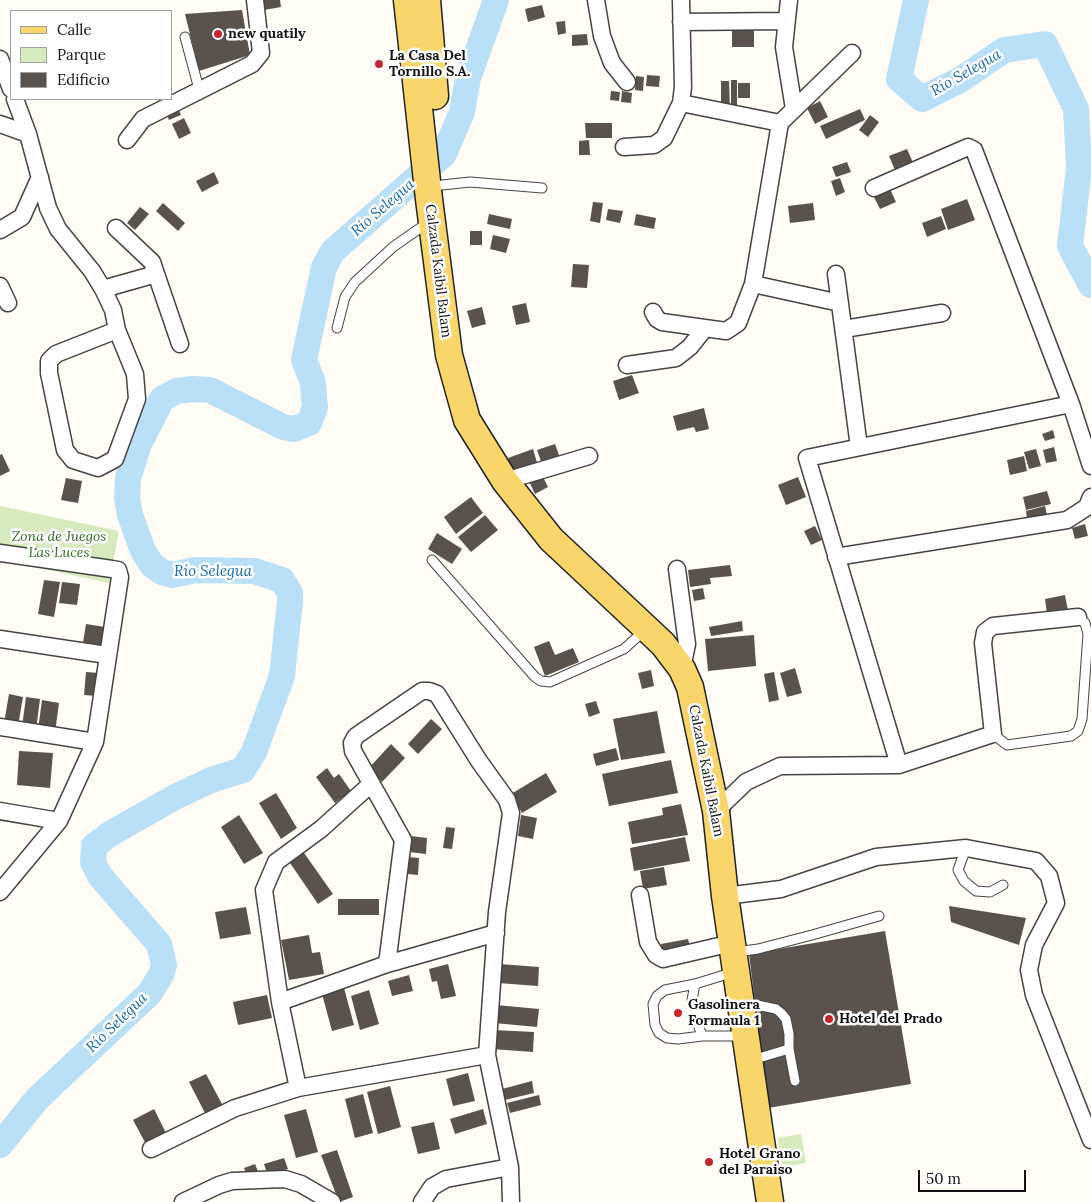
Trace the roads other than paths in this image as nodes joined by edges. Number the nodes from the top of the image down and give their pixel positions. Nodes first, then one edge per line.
1 (256, 0) edge
2 (407, 0) edge
3 (426, 0) edge
4 (596, 0) edge
5 (681, 0) edge
6 (788, 0) edge
7 (786, 21) junction
8 (682, 22) junction
9 (185, 37) dead end
10 (852, 53) dead end
11 (0, 59) edge
12 (627, 82) dead end
13 (10, 85) edge
14 (199, 89) junction
15 (15, 100) edge
16 (681, 103) junction
17 (794, 109) junction
18 (780, 123) junction
19 (0, 124) edge
20 (28, 134) junction
21 (430, 136) junction
22 (127, 140) dead end
23 (624, 147) dead end
24 (40, 177) junction
25 (542, 188) dead end
26 (874, 188) dead end
27 (437, 189) junction
28 (432, 224) junction
29 (116, 228) dead end
30 (0, 230) edge
31 (156, 274) junction
32 (836, 274) dead end
33 (753, 284) junction
34 (0, 286) edge
35 (104, 289) junction
36 (840, 303) junction
37 (8, 304) dead end
38 (653, 312) dead end
39 (942, 313) dead end
40 (337, 328) dead end
41 (706, 328) junction
42 (844, 329) junction
43 (117, 330) junction
44 (180, 344) dead end
45 (628, 365) dead end
46 (1071, 404) junction
47 (467, 420) junction
48 (859, 447) junction
49 (589, 456) dead end
50 (1091, 466) edge
51 (505, 481) junction
52 (1091, 497) edge
53 (0, 553) edge
54 (836, 557) junction
55 (432, 560) dead end
56 (677, 569) dead end
57 (1078, 617) joint
58 (647, 628) junction
59 (0, 639) edge
60 (107, 655) junction
61 (682, 669) junction
62 (0, 727) edge
63 (992, 734) junction
64 (95, 742) junction
65 (899, 765) junction
66 (371, 784) junction
67 (0, 811) edge
68 (716, 811) junction
69 (59, 821) junction
70 (966, 848) junction
71 (1003, 885) dead end
72 (0, 892) edge
73 (640, 895) dead end
74 (725, 896) junction
75 (879, 916) dead end
76 (496, 933) junction
77 (734, 955) junction
78 (387, 964) junction
79 (695, 984) junction
80 (692, 1000) dead end
81 (741, 1001) junction
82 (280, 1002) junction
83 (697, 1022) dead end
84 (702, 1036) junction
85 (748, 1049) junction
86 (789, 1049) junction
87 (487, 1055) junction
88 (795, 1081) dead end
89 (298, 1088) junction
90 (1091, 1140) edge
91 (151, 1149) dead end
92 (510, 1167) junction
93 (183, 1202) edge
94 (332, 1202) edge
95 (422, 1202) edge
96 (511, 1202) edge
97 (770, 1202) edge

1 - 14 street
2 - 21 main road, Calzada Kaibil Balam
3 - 21 main road, Calzada Kaibil Balam
4 - 12 street
5 - 8 street
6 - 7 street
7 - 8 street
7 - 17 street
8 - 16 street
9 - 14 lane
10 - 17 street
11 - 13 street
14 - 22 street
15 - 20 street
16 - 18 street
16 - 23 street
17 - 18 street
18 - 33 street
19 - 20 street
20 - 24 street
21 - 27 main road, Calzada Kaibil Balam
24 - 30 street
24 - 35 street
25 - 27 lane
26 - 46 street
27 - 28 main road, Calzada Kaibil Balam
27 - 47 main road, Calzada Kaibil Balam
28 - 40 lane
28 - 47 main road, Calzada Kaibil Balam
29 - 31 street
31 - 35 street
31 - 44 street
32 - 36 street
33 - 36 street
33 - 41 street
34 - 37 street
35 - 43 street
36 - 42 street
38 - 41 street
39 - 42 street
41 - 45 street
42 - 48 street
43 - 43 street
46 - 48 street
46 - 50 street
47 - 51 main road, Calzada Kaibil Balam
48 - 54 street
49 - 51 street
51 - 58 main road, Calzada Kaibil Balam
52 - 54 street
53 - 60 street
54 - 65 street
55 - 58 lane
56 - 61 street
57 - 63 street
57 - 63 lane
58 - 61 main road, Calzada Kaibil Balam
59 - 60 street
60 - 64 street
61 - 68 main road, Calzada Kaibil Balam
62 - 64 street
63 - 65 street
64 - 69 street
65 - 68 street
66 - 76 street
66 - 78 street
66 - 82 street
67 - 69 street
68 - 74 main road, Calzada Kaibil Balam
69 - 72 street
70 - 71 lane
70 - 74 street
70 - 90 street
73 - 77 street
74 - 77 main road, Calzada Kaibil Balam
75 - 77 lane
76 - 78 street
76 - 87 street
77 - 79 lane
77 - 81 main road, Calzada Kaibil Balam
78 - 82 street
79 - 80 lane
79 - 84 lane
81 - 85 main road, Calzada Kaibil Balam
81 - 86 lane
82 - 89 street
83 - 84 lane
84 - 85 lane
85 - 86 lane
85 - 97 main road, Calzada Kaibil Balam
86 - 88 lane
87 - 89 street
87 - 92 street
89 - 91 street
92 - 95 street
92 - 96 street
93 - 94 street

